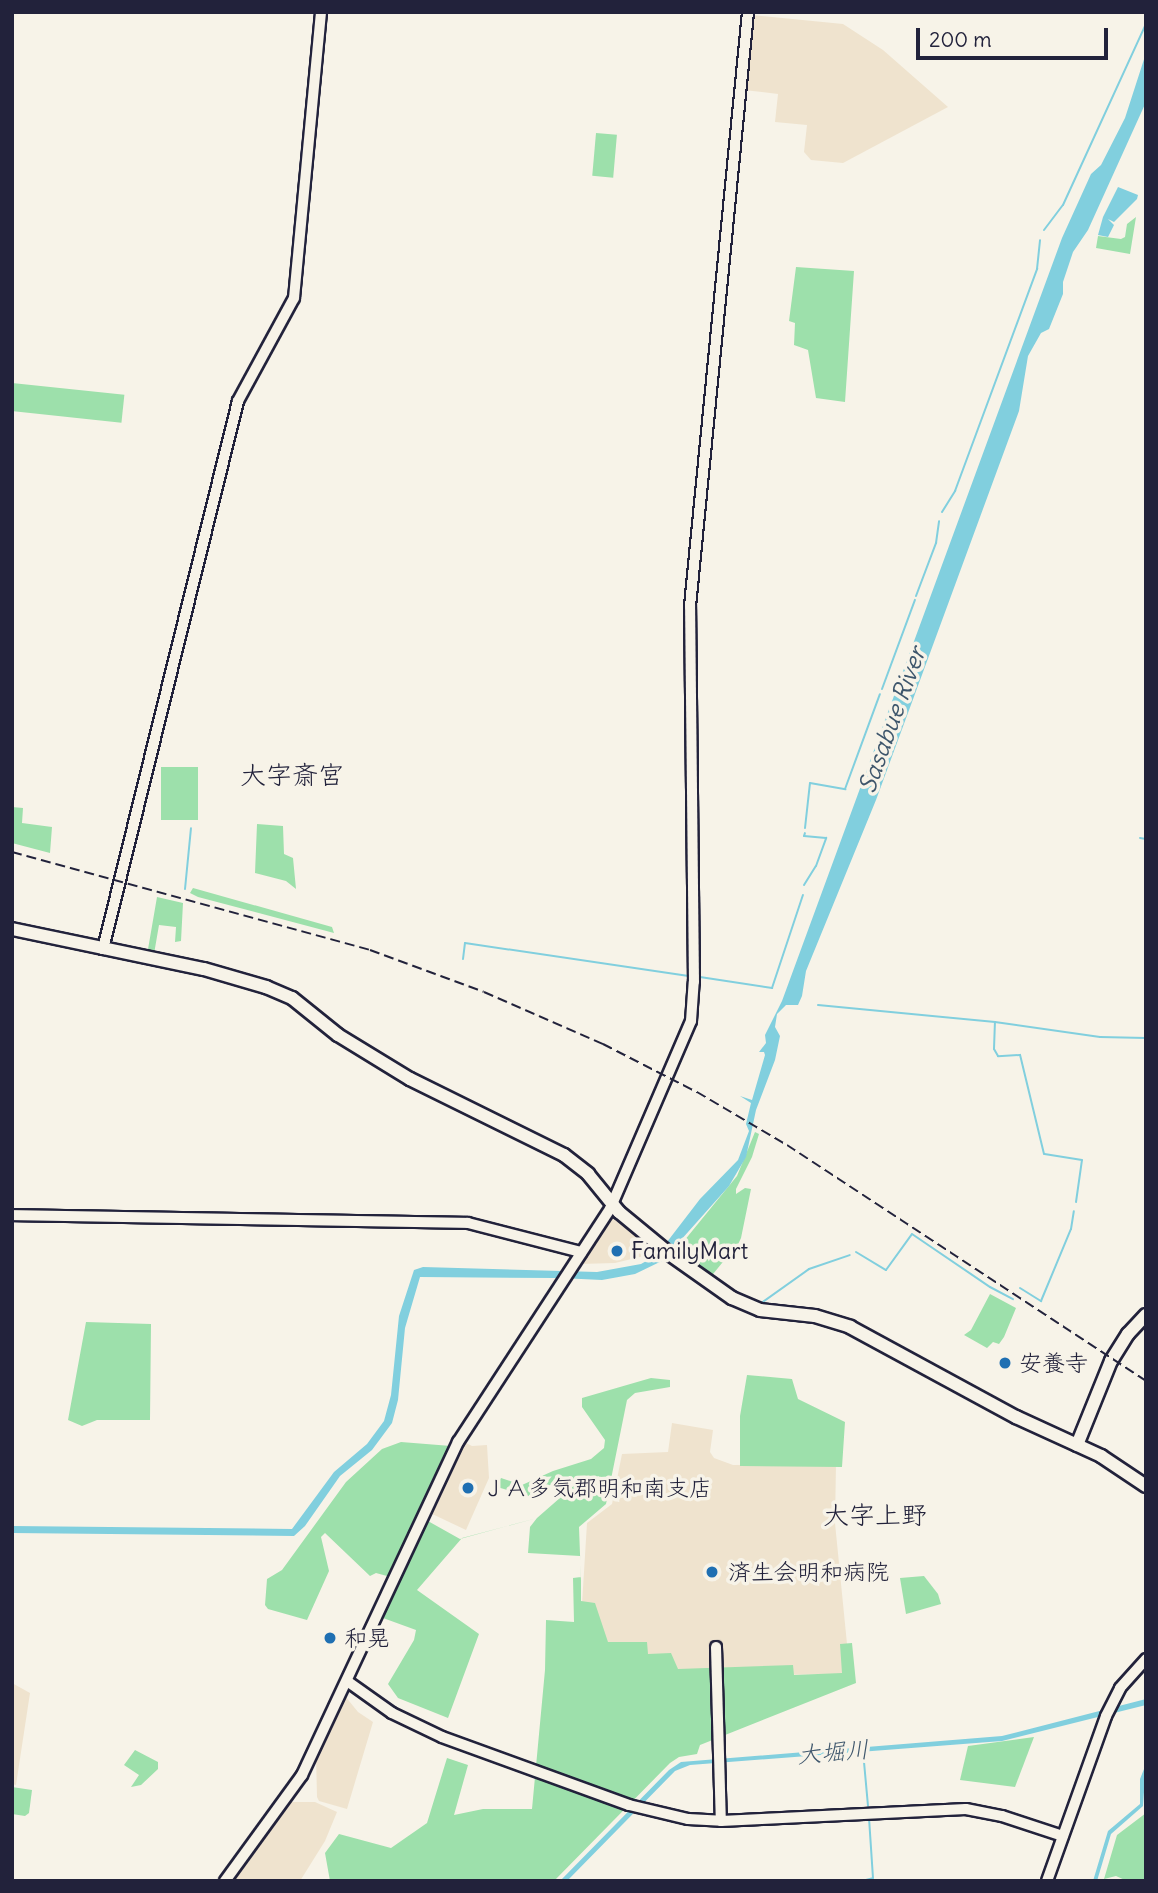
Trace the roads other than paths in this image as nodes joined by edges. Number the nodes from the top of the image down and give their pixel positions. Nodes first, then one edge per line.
1 (321, 12) edge
2 (748, 12) edge
3 (12, 929) edge
4 (103, 949) junction
5 (612, 1204) junction
6 (12, 1215) edge
7 (582, 1252) junction
8 (1146, 1315) edge
9 (1077, 1445) junction
10 (1146, 1486) edge
11 (716, 1647) dead end
12 (1146, 1659) edge
13 (347, 1681) junction
14 (721, 1821) junction
15 (1063, 1836) junction
16 (225, 1881) edge
17 (1047, 1881) edge

1 - 4 street
2 - 5 street
3 - 4 main road
4 - 5 main road
5 - 7 street
5 - 9 main road
6 - 7 street
7 - 13 street
8 - 9 main road
9 - 10 main road
11 - 14 street
12 - 15 street
13 - 14 street
13 - 16 street
14 - 15 street
15 - 17 street

